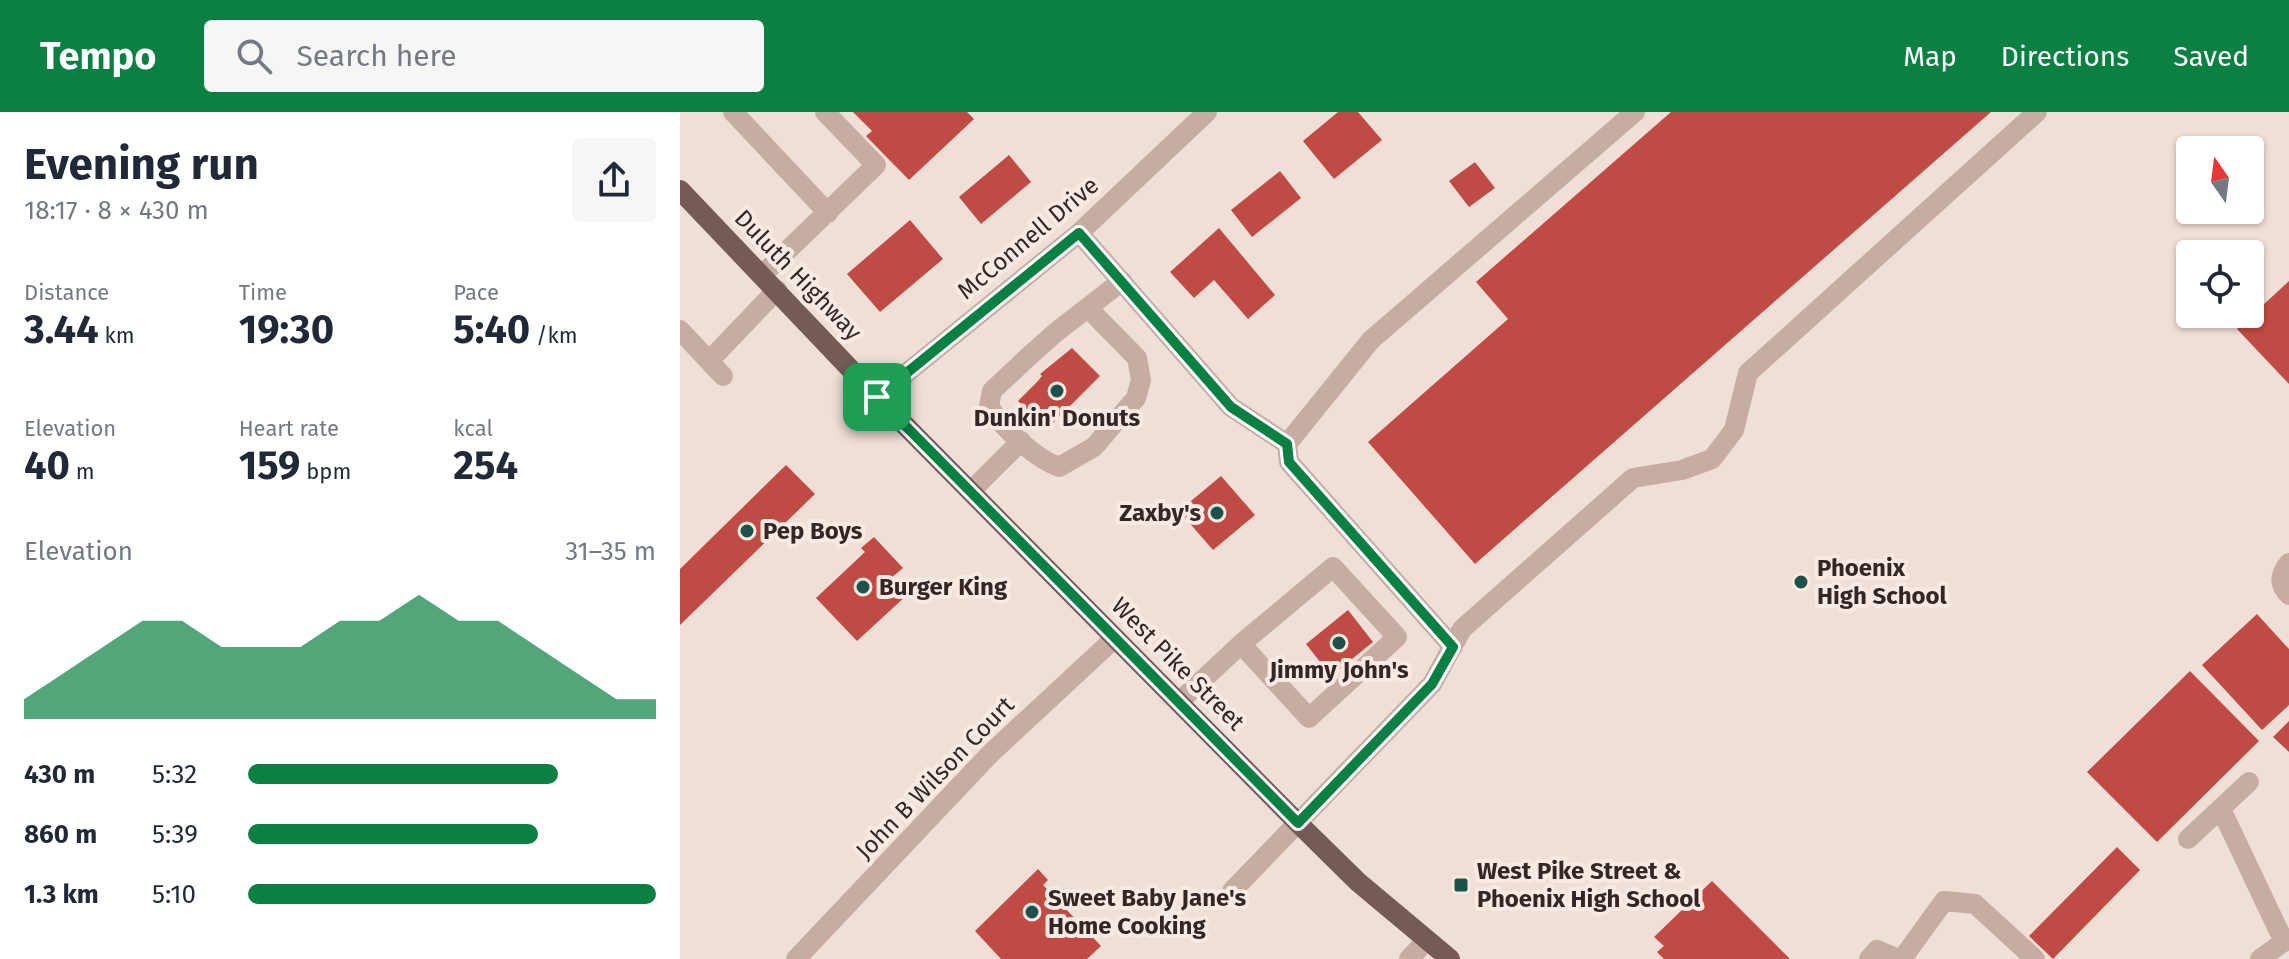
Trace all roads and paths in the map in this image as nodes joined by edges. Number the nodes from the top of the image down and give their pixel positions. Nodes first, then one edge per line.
1 (733, 112) edge
2 (825, 112) edge
3 (1207, 112) edge
4 (1635, 112) edge
5 (2037, 112) edge
6 (680, 190) edge
7 (828, 213) junction
8 (1079, 233) junction
9 (762, 275) junction
10 (1122, 281) junction
11 (777, 290) junction
12 (1088, 308) junction
13 (682, 336) edge
14 (877, 397) junction
15 (1021, 441) junction
16 (1287, 444) junction
17 (971, 491) junction
18 (2289, 563) edge
19 (2289, 595) edge
20 (1115, 638) junction
21 (1241, 644) junction
22 (1453, 647) junction
23 (1179, 702) junction
24 (2249, 782) dead end
25 (2221, 809) junction
26 (1298, 823) junction
27 (2188, 839) dead end
28 (1232, 891) dead end
29 (1427, 940) junction
30 (2287, 940) edge
31 (796, 959) edge
32 (1409, 959) edge
33 (1450, 959) edge
34 (1869, 959) edge
35 (1900, 959) edge
36 (2035, 959) edge
37 (2260, 959) edge

1 - 7 street
2 - 7 street
3 - 8 street, McConnell Drive
4 - 16 street
5 - 22 street
6 - 9 main road, Duluth Highway
7 - 9 street
8 - 10 street
8 - 14 street, McConnell Drive
9 - 11 main road, Duluth Highway
10 - 12 street
10 - 16 street
11 - 13 street
11 - 14 main road, Duluth Highway
12 - 15 street
12 - 15 street
14 - 17 main road, West Pike Street
15 - 17 street
16 - 22 street
17 - 20 main road, West Pike Street
18 - 19 street
20 - 23 main road, West Pike Street
20 - 31 street, John B Wilson Court
21 - 21 street
21 - 23 street
22 - 26 street
23 - 26 main road, West Pike Street
24 - 25 street
25 - 27 street
25 - 30 street
26 - 28 street
26 - 29 main road, West Pike Street
29 - 32 street
29 - 33 main road, West Pike Street
30 - 37 street
34 - 35 street
35 - 36 street

